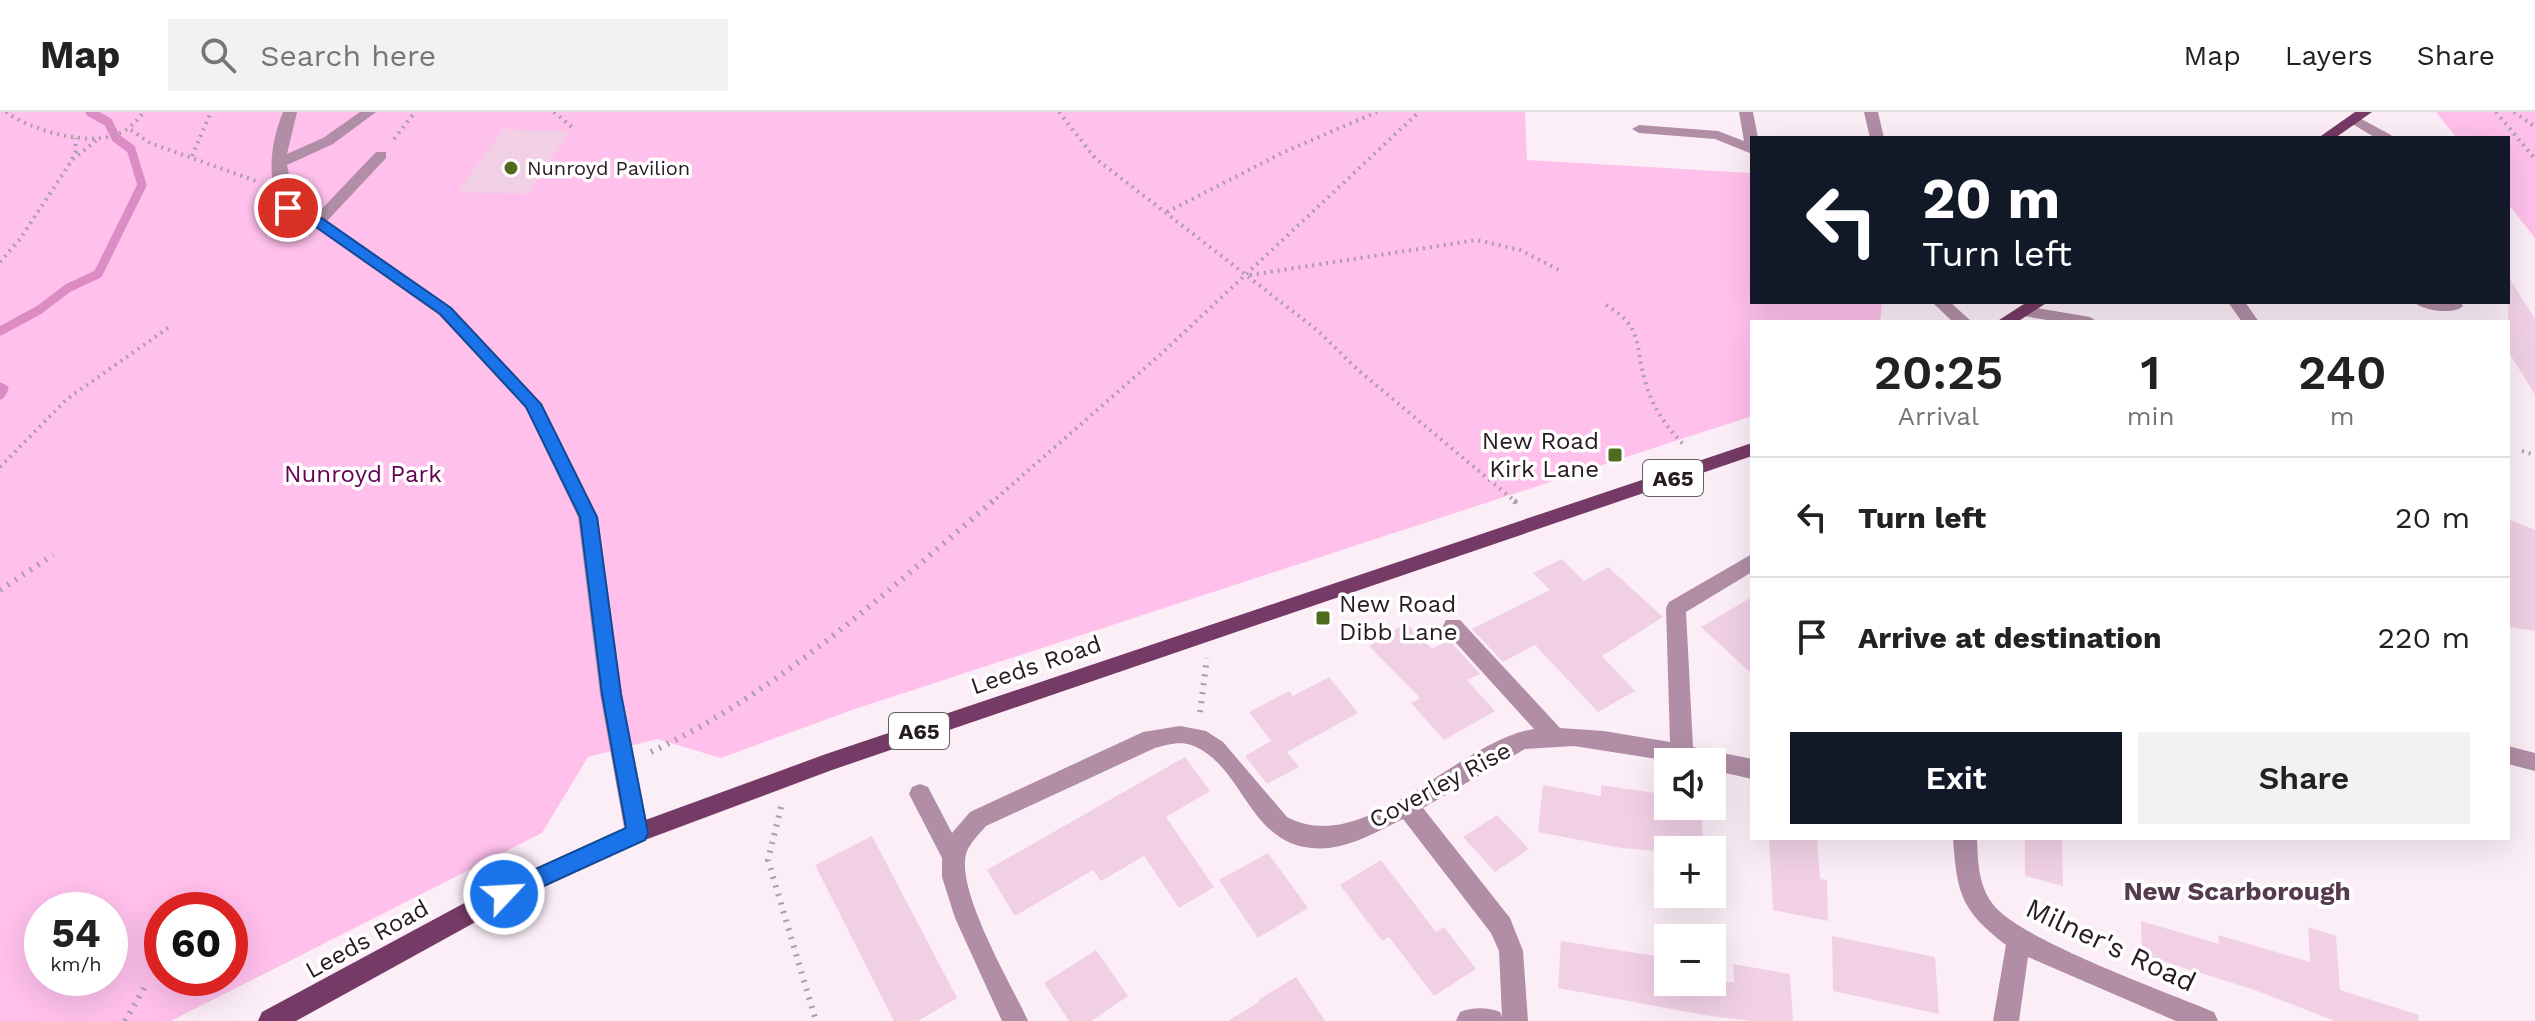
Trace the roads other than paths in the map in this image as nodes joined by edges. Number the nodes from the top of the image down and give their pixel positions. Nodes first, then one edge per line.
1 (290, 112) edge
2 (369, 112) edge
3 (1746, 112) edge
4 (1871, 112) edge
5 (2359, 116) edge
6 (1639, 129) dead end
7 (1750, 136) edge
8 (1877, 136) edge
9 (2328, 136) edge
10 (2384, 136) edge
11 (1750, 147) edge
12 (381, 155) road end
13 (278, 163) junction
14 (318, 222) junction
15 (1942, 304) edge
16 (2036, 304) edge
17 (2024, 311) junction
18 (1962, 320) edge
19 (2008, 320) edge
20 (2078, 320) edge
21 (1750, 450) edge
22 (1750, 563) edge
23 (1453, 626) dead end
24 (1554, 736) junction
25 (1682, 748) edge
26 (1654, 750) edge
27 (2510, 756) edge
28 (2535, 762) edge
29 (1726, 763) edge
30 (1750, 769) edge
31 (920, 794) dead end
32 (1408, 807) junction
33 (637, 833) junction
34 (1965, 840) edge
35 (953, 857) junction
36 (2019, 941) junction
37 (271, 1021) edge
38 (1015, 1021) edge
39 (1469, 1021) edge
40 (1491, 1021) edge
41 (1515, 1021) edge
42 (2006, 1021) edge
43 (2205, 1021) edge

1 - 13 street
2 - 13 street
3 - 7 street
4 - 8 street
5 - 9 main road
5 - 10 street
6 - 11 street
12 - 14 street
13 - 14 street
14 - 33 street
15 - 18 street
16 - 17 main road
17 - 19 main road
17 - 20 street
21 - 33 main road, Leeds Road / A65
22 - 25 street
23 - 24 street
24 - 26 street, Coverley Rise
24 - 32 street, Coverley Rise
27 - 28 street
29 - 30 street, Coverley Rise
31 - 35 street
32 - 35 street, Coverley Rise
32 - 41 street
33 - 37 main road, Leeds Road / A65
34 - 36 street, Milner's Road
35 - 38 street
36 - 42 street
36 - 43 street, Milner's Road
39 - 40 street

